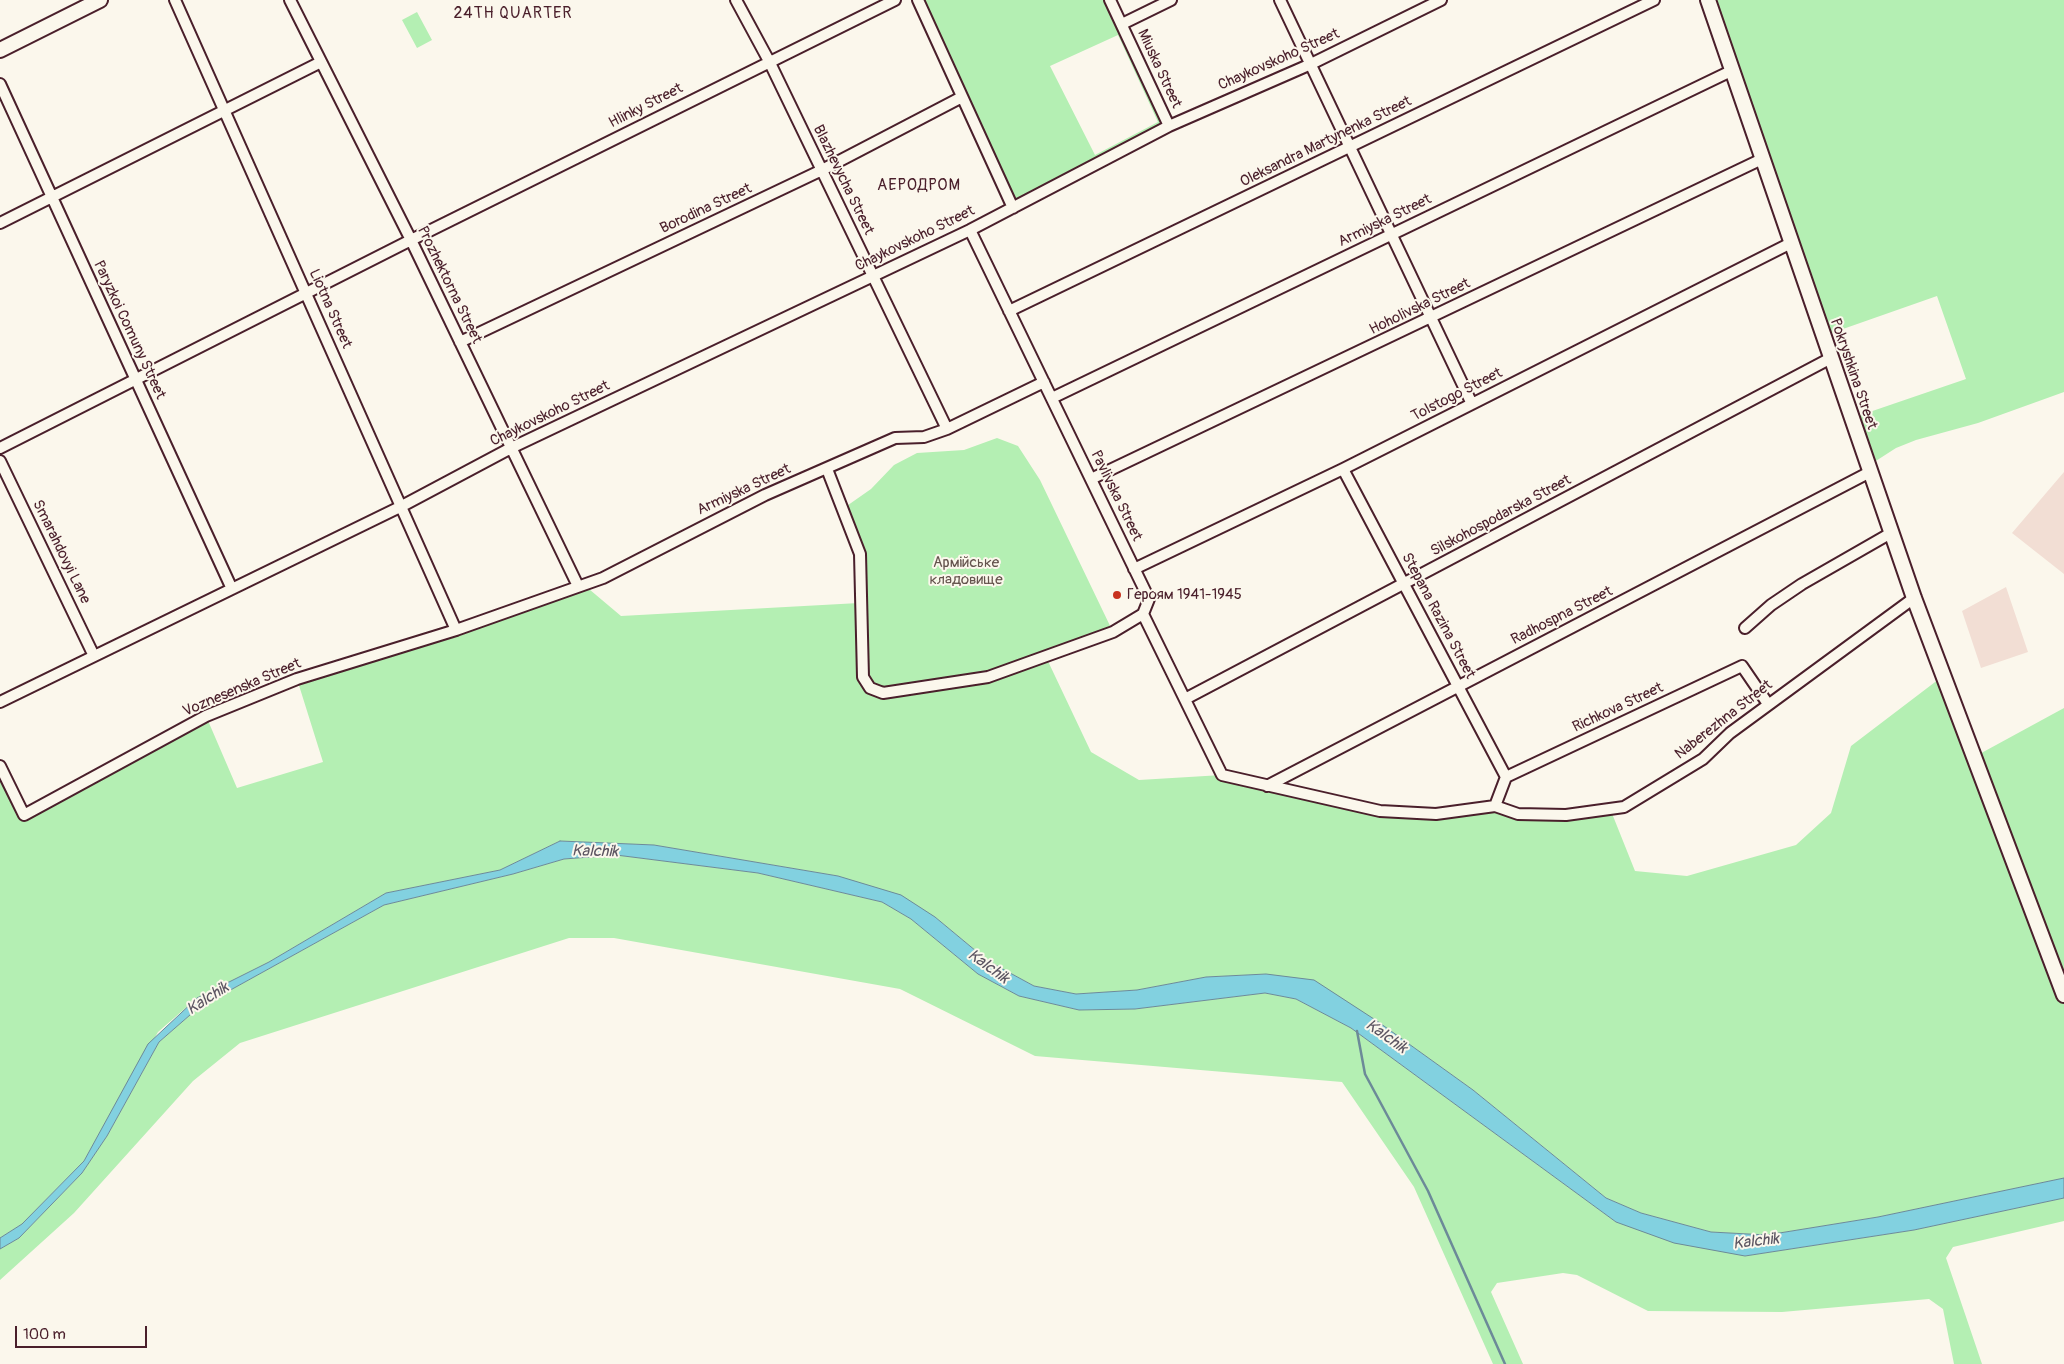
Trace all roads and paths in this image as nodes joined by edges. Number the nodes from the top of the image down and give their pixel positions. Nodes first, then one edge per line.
1 (100, 0) edge
2 (175, 0) edge
3 (290, 0) edge
4 (736, 0) edge
5 (895, 0) edge
6 (918, 0) edge
7 (1110, 0) edge
8 (1171, 0) edge
9 (1280, 0) edge
10 (1441, 0) edge
11 (1654, 0) edge
12 (1708, 0) edge
13 (1122, 24) junction
14 (0, 50) edge
15 (769, 61) junction
16 (321, 62) junction
17 (1311, 64) junction
18 (1731, 71) junction
19 (0, 84) edge
20 (962, 97) junction
21 (225, 110) junction
22 (1169, 126) junction
23 (1350, 147) junction
24 (1762, 159) junction
25 (822, 170) junction
26 (52, 197) junction
27 (1013, 208) junction
28 (0, 223) edge
29 (970, 230) junction
30 (1392, 235) junction
31 (411, 240) junction
32 (1791, 244) junction
33 (873, 276) junction
34 (306, 293) junction
35 (1009, 311) junction
36 (1432, 318) junction
37 (460, 342) junction
38 (1831, 358) junction
39 (135, 380) junction
40 (1044, 382) junction
41 (1052, 398) junction
42 (1472, 404) junction
43 (947, 429) junction
44 (0, 448) edge
45 (511, 448) junction
46 (0, 461) edge
47 (827, 469) junction
48 (1343, 469) junction
49 (1870, 472) junction
50 (1091, 479) junction
51 (402, 506) junction
52 (1891, 533) junction
53 (1134, 569) junction
54 (1404, 584) junction
55 (578, 586) junction
56 (232, 589) junction
57 (1914, 598) junction
58 (1143, 614) junction
59 (1745, 628) dead end
60 (456, 630) junction
61 (94, 656) junction
62 (1458, 687) junction
63 (1185, 699) junction
64 (0, 702) edge
65 (1768, 704) junction
66 (0, 766) edge
67 (1506, 777) junction
68 (1267, 786) junction
69 (1494, 806) junction
70 (2064, 995) edge

1 - 14 street
2 - 21 street, Liotna Street
3 - 16 street, Prozhektorna Street
4 - 15 street, Blazhevycha Street
5 - 15 street, Hlinky Street
6 - 20 street
7 - 13 street, Miuska Street
8 - 13 street, Miuska Street
9 - 17 street
10 - 17 street, Chaykovskoho Street
11 - 23 street, Oleksandra Martynenka Street
12 - 18 street, Pokryshkina Street
13 - 22 street, Miuska Street
15 - 25 street, Blazhevycha Street
15 - 31 street, Hlinky Street
16 - 21 street
16 - 31 street, Prozhektorna Street
17 - 22 street, Chaykovskoho Street
17 - 23 street
18 - 24 street, Pokryshkina Street
18 - 30 street, Armiyska Street
19 - 26 street, Paryzkoi Comuny Street
20 - 25 street, Borodina Street
20 - 27 street
21 - 26 street
21 - 34 street, Liotna Street
22 - 27 street, Chaykovskoho Street
23 - 30 street
23 - 35 street, Oleksandra Martynenka Street
24 - 32 street, Pokryshkina Street
24 - 36 street, Hoholivska Street
25 - 33 street, Blazhevycha Street
25 - 37 street, Borodina Street
26 - 28 street
26 - 39 street, Paryzkoi Comuny Street
27 - 29 street, Chaykovskoho Street
29 - 33 street, Chaykovskoho Street
29 - 35 street, Pavlivska Street
30 - 36 street
30 - 41 street, Armiyska Street
31 - 34 street, Hlinky Street
31 - 37 street, Prozhektorna Street
32 - 38 street, Pokryshkina Street
32 - 42 street, Tolstogo Street
33 - 43 street, Blazhevycha Street
33 - 45 street, Chaykovskoho Street
34 - 39 street, Hlinky Street
34 - 51 street, Liotna Street
35 - 40 street, Pavlivska Street
36 - 42 street
36 - 50 street, Hoholivska Street
37 - 45 street, Prozhektorna Street
38 - 49 street, Pokryshkina Street
38 - 54 street, Silskohospodarska Street
39 - 44 street, Hlinky Street
39 - 56 street, Paryzkoi Comuny Street
40 - 41 street, Pavlivska Street
40 - 43 street, Armiyska Street
41 - 50 street, Pavlivska Street
42 - 48 street, Tolstogo Street
43 - 47 street, Armiyska Street
45 - 51 street, Chaykovskoho Street
45 - 55 street, Prozhektorna Street
46 - 61 street, Smarahdovyi Lane
47 - 55 street, Armiyska Street
47 - 58 street
48 - 53 street, Tolstogo Street
48 - 54 street, Stepana Razina Street
49 - 52 street, Pokryshkina Street
49 - 62 street, Radhospna Street
50 - 53 street, Pavlivska Street
51 - 56 street
51 - 60 street, Liotna Street
52 - 57 street, Pokryshkina Street
52 - 59 street
53 - 58 street, Pavlivska Street
54 - 62 street, Stepana Razina Street
54 - 63 street, Silskohospodarska Street
55 - 60 street, Armiyska Street
56 - 61 street
57 - 65 street, Naberezhna Street
57 - 70 street, Pokryshkina Street
58 - 63 street
60 - 66 street, Voznesenska Street
61 - 64 street
62 - 67 street, Stepana Razina Street
62 - 68 street, Radhospna Street
63 - 68 street
65 - 67 street, Richkova Street
65 - 69 street, Naberezhna Street
67 - 69 street
68 - 69 street, Naberezhna Street

